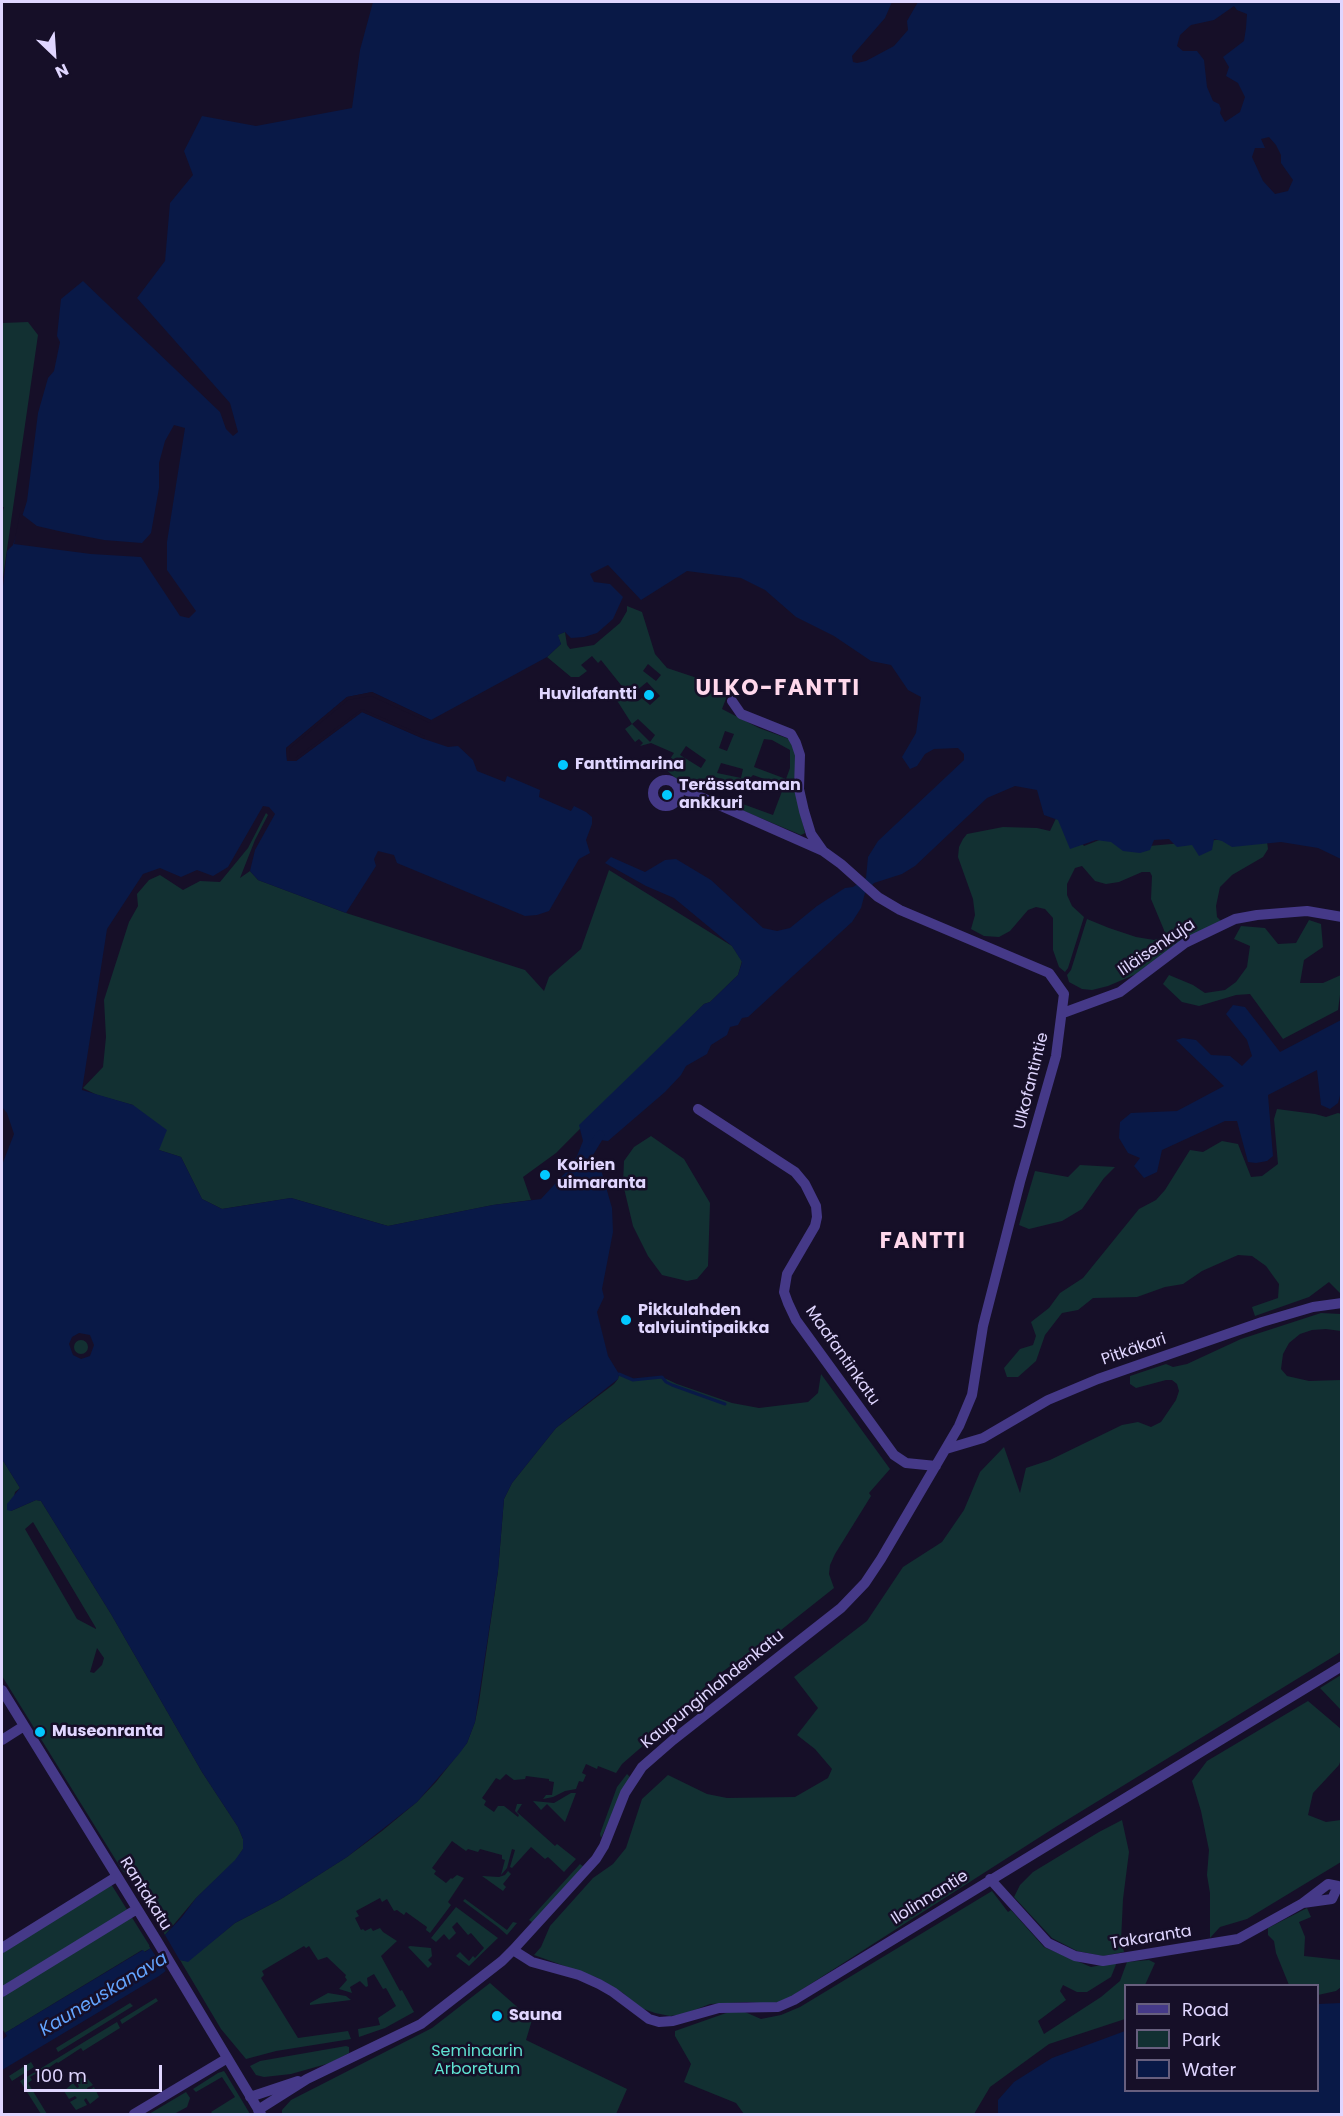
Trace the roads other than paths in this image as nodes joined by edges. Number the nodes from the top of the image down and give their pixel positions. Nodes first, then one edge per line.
1 (732, 701) dead end
2 (678, 787) junction
3 (704, 800) junction
4 (675, 802) junction
5 (823, 851) junction
6 (1341, 917) edge
7 (1063, 1013) junction
8 (698, 1109) dead end
9 (1341, 1304) edge
10 (946, 1449) junction
11 (936, 1466) junction
12 (1341, 1666) edge
13 (2, 1690) edge
14 (24, 1726) junction
15 (2, 1740) edge
16 (116, 1877) junction
17 (990, 1879) junction
18 (1303, 1903) dead end
19 (137, 1909) junction
20 (2, 1948) edge
21 (513, 1950) junction
22 (2, 1992) edge
23 (226, 2059) junction
24 (307, 2079) junction
25 (250, 2097) junction
26 (260, 2112) edge
27 (134, 2115) edge

1 - 5 street
2 - 3 street, Ulkofantintie
2 - 4 street
2 - 4 street, Ulkofantintie
3 - 4 street, Ulkofantintie
3 - 5 street, Ulkofantintie
5 - 7 street, Ulkofantintie
6 - 7 street, Iiläisenkuja
7 - 10 street, Ulkofantintie
8 - 11 street, Maafantinkatu
9 - 10 street, Pitkäkari
10 - 11 street, Ulkofantintie
11 - 21 street, Kaupunginlahdenkatu
12 - 17 street, Ilolinnantie
13 - 14 street, Rantakatu
14 - 15 street
14 - 16 street, Rantakatu
16 - 19 street, Rantakatu
16 - 20 street
17 - 18 street, Takaranta
17 - 21 street, Ilolinnantie
19 - 22 street
19 - 23 street, Rantakatu
21 - 24 street, Kaupunginlahdenkatu
23 - 25 street, Rantakatu
23 - 27 street
24 - 25 street, Kaupunginlahdenkatu
24 - 26 street, Kaupunginlahdenkatu
25 - 26 street, Rantakatu

